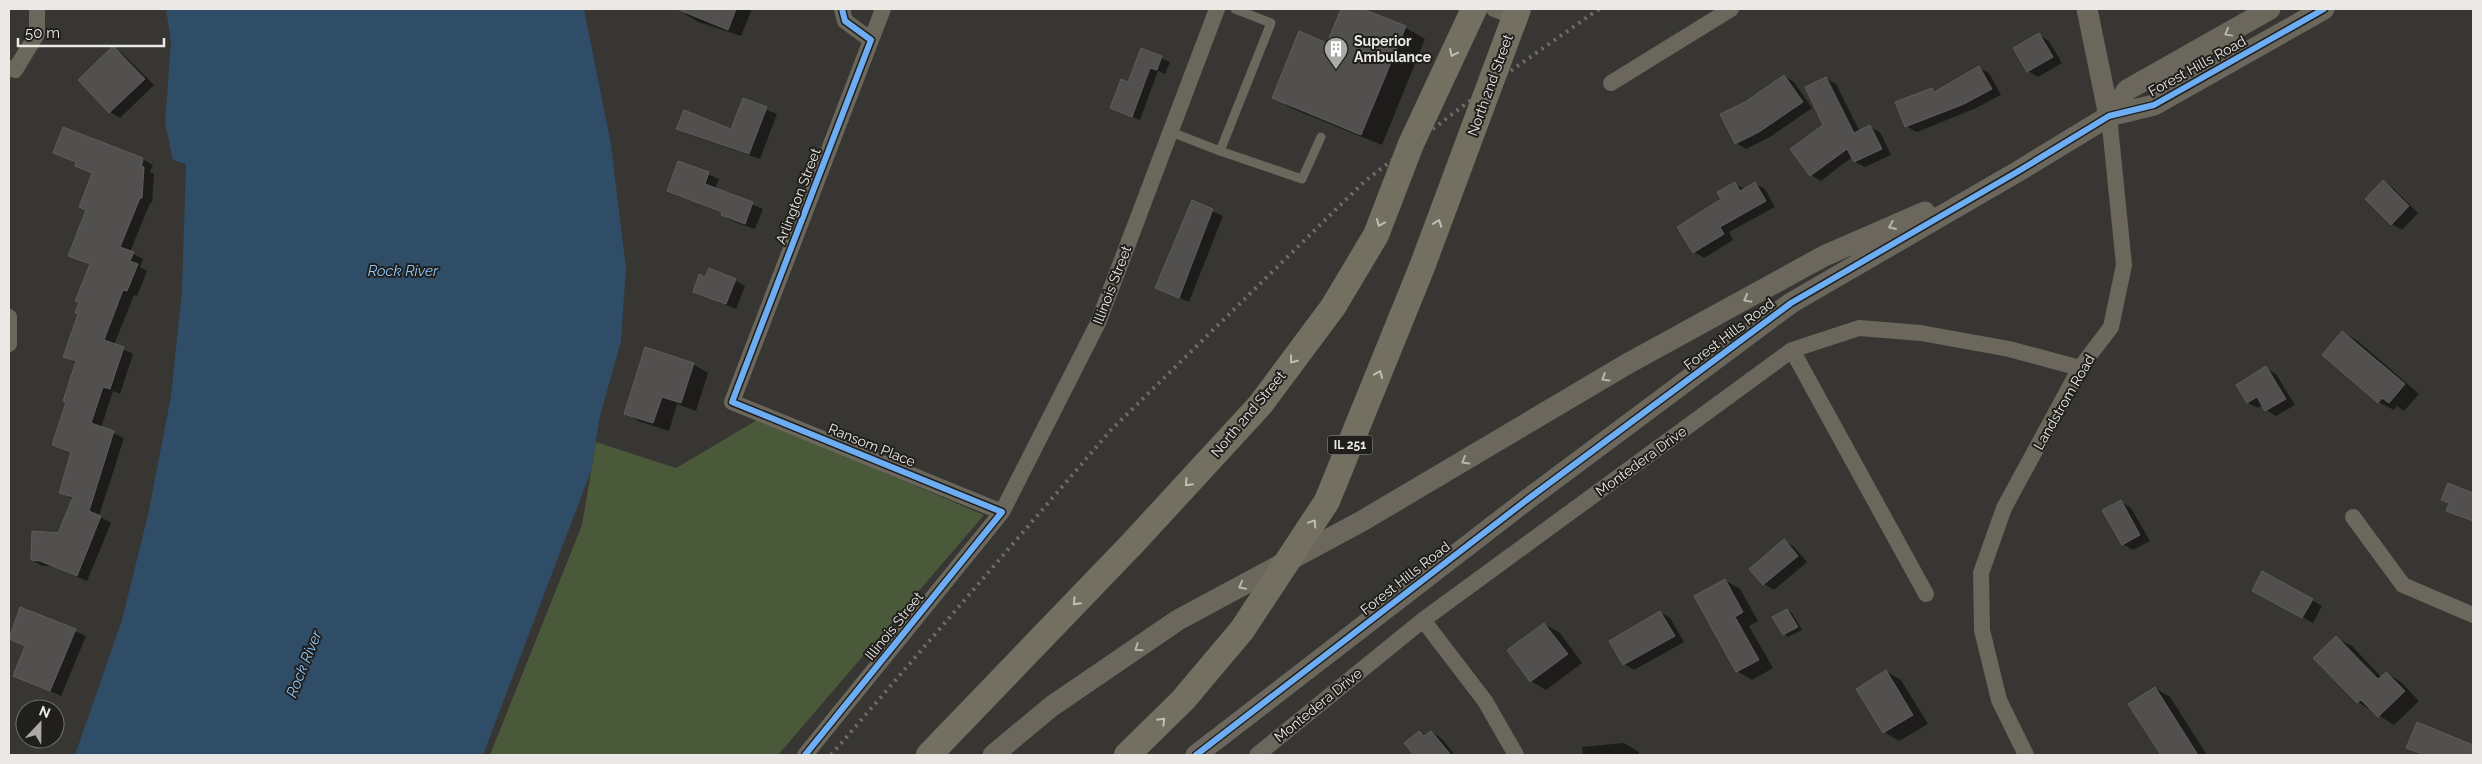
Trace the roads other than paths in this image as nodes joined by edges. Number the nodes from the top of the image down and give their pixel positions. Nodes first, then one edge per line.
1 (37, 9) edge
2 (842, 9) edge
3 (883, 9) edge
4 (1217, 9) edge
5 (1235, 9) edge
6 (1474, 9) edge
7 (1731, 9) edge
8 (2087, 9) edge
9 (2270, 9) edge
10 (2324, 9) edge
11 (1509, 11) edge
12 (871, 40) junction
13 (12, 69) edge
14 (1610, 83) dead end
15 (2109, 116) junction
16 (1171, 132) junction
17 (1322, 137) dead end
18 (1220, 152) junction
19 (2017, 172) junction
20 (9, 317) edge
21 (9, 344) edge
22 (1792, 350) junction
23 (2080, 368) junction
24 (732, 402) joint
25 (1002, 512) junction
26 (2353, 517) dead end
27 (1926, 594) dead end
28 (2473, 615) edge
29 (1423, 620) junction
30 (805, 755) edge
31 (930, 755) edge
32 (993, 755) edge
33 (1127, 755) edge
34 (1196, 755) edge
35 (1257, 755) edge
36 (1516, 755) edge
37 (2026, 755) edge

1 - 13 street
2 - 12 street
3 - 12 street, Arlington Street
4 - 16 street, Illinois Street
5 - 18 lane
6 -> 31 main road, North 2nd Street
7 - 14 street
8 - 15 street, Landstrom Road
9 -> 15 street, Forest Hills Road
10 - 15 street, Forest Hills Road
33 -> 11 main road, North 2nd Street / IL 251
12 - 24 street, Arlington Street
15 - 19 street, Forest Hills Road
15 - 23 street, Landstrom Road
16 - 18 lane
16 - 25 street, Illinois Street
17 - 18 lane
19 -> 32 street, Forest Hills Road
19 - 34 street, Forest Hills Road
20 - 21 street
22 - 23 street, Montedera Drive
22 - 27 street
22 - 29 street, Montedera Drive
23 - 37 street, Landstrom Road
24 - 25 street, Ransom Place
25 - 30 street, Illinois Street
26 - 28 street
29 - 35 street, Montedera Drive
29 - 36 street

